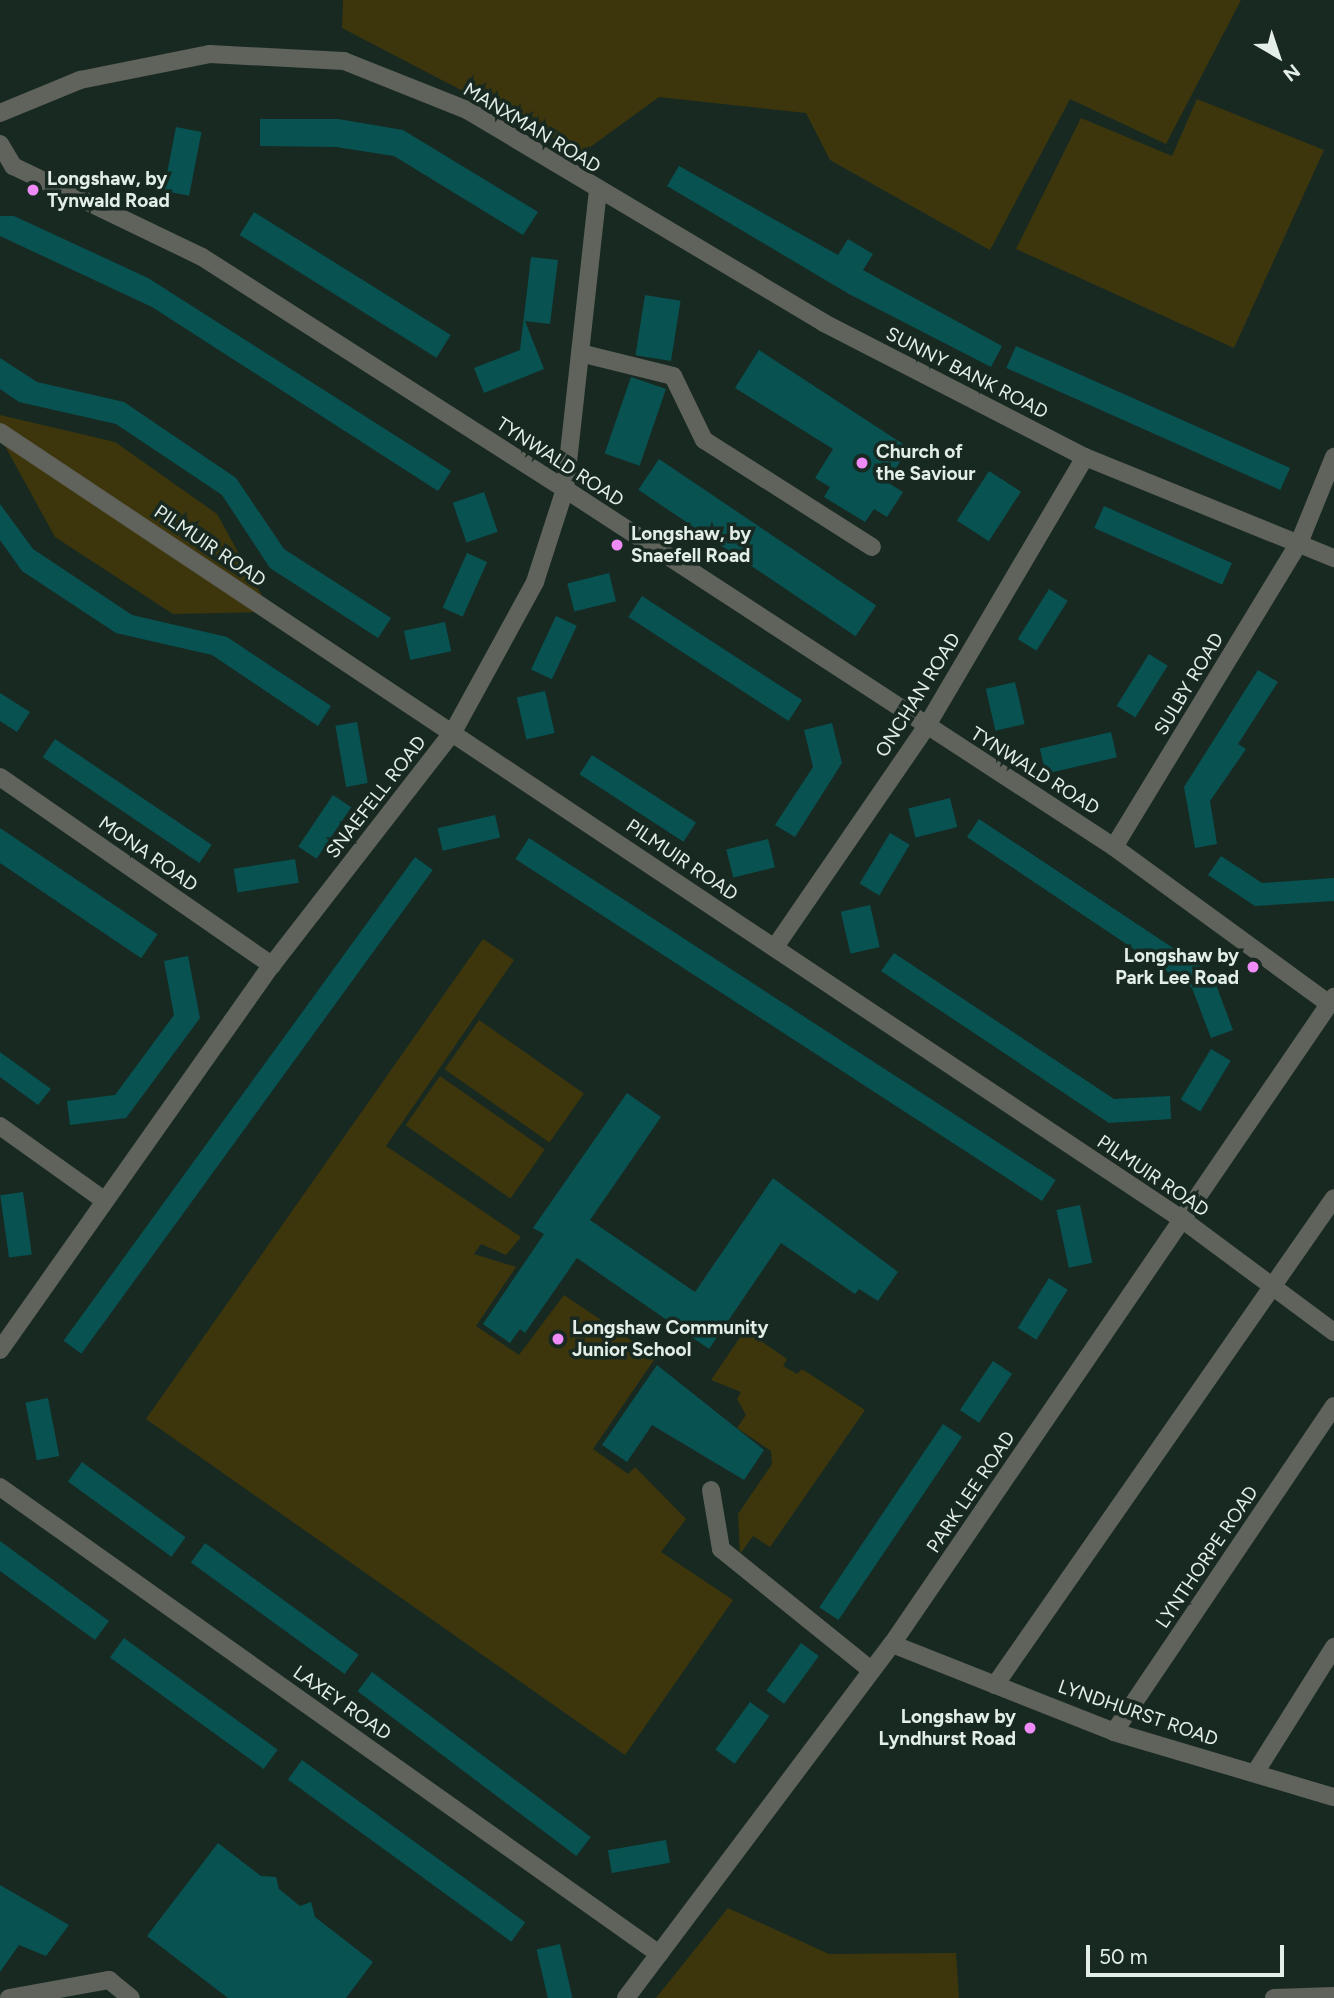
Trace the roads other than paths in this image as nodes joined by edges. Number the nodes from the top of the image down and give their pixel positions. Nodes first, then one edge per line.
1 (0, 113) edge
2 (0, 144) edge
3 (598, 191) junction
4 (580, 353) junction
5 (0, 432) edge
6 (1085, 457) junction
7 (1334, 457) edge
8 (565, 489) junction
9 (1300, 543) junction
10 (872, 547) dead end
11 (1334, 558) edge
12 (926, 727) junction
13 (453, 733) junction
14 (0, 777) edge
15 (1114, 847) junction
16 (775, 947) junction
17 (272, 965) junction
18 (1332, 1000) edge
19 (0, 1126) edge
20 (1334, 1198) edge
21 (105, 1201) junction
22 (1182, 1220) junction
23 (1272, 1286) junction
24 (1334, 1332) edge
25 (0, 1350) edge
26 (1334, 1406) edge
27 (0, 1487) edge
28 (711, 1490) dead end
29 (892, 1644) junction
30 (1334, 1647) edge
31 (871, 1671) junction
32 (995, 1685) junction
33 (1114, 1732) junction
34 (1255, 1773) junction
35 (1334, 1797) edge
36 (659, 1954) junction
37 (1334, 1996) edge
38 (9, 1998) edge
39 (131, 1998) edge
40 (626, 1998) edge
41 (1274, 1998) edge

1 - 3 street, MANXMAN ROAD
2 - 8 street, TYNWALD ROAD
3 - 4 street, SNAEFELL ROAD
3 - 6 street, SUNNY BANK ROAD
4 - 8 street, SNAEFELL ROAD
4 - 10 street
5 - 13 street, PILMUIR ROAD
6 - 9 street, SUNNY BANK ROAD
6 - 12 street, ONCHAN ROAD
7 - 9 street, SULBY ROAD
8 - 12 street, TYNWALD ROAD
8 - 13 street, SNAEFELL ROAD
9 - 11 street, SUNNY BANK ROAD
9 - 15 street, SULBY ROAD
12 - 15 street, TYNWALD ROAD
12 - 16 street, ONCHAN ROAD
13 - 16 street, PILMUIR ROAD
13 - 17 street, SNAEFELL ROAD
14 - 17 street, MONA ROAD
15 - 18 street, TYNWALD ROAD
16 - 22 street, PILMUIR ROAD
17 - 21 street, SNAEFELL ROAD
18 - 22 street, PARK LEE ROAD
19 - 21 street
20 - 23 street
21 - 25 street, SNAEFELL ROAD
22 - 23 street, PILMUIR ROAD
22 - 29 street, PARK LEE ROAD
23 - 24 street, PILMUIR ROAD
23 - 32 street
26 - 33 street, LYNTHORPE ROAD
27 - 36 street, LAXEY ROAD
28 - 31 street
29 - 31 street, PARK LEE ROAD
29 - 32 street, LYNDHURST ROAD
30 - 34 street
31 - 36 street, PARK LEE ROAD
32 - 33 street, LYNDHURST ROAD
33 - 34 street, LYNDHURST ROAD
34 - 35 street, LYNDHURST ROAD
36 - 40 street, PARK LEE ROAD
37 - 41 street
38 - 39 street

